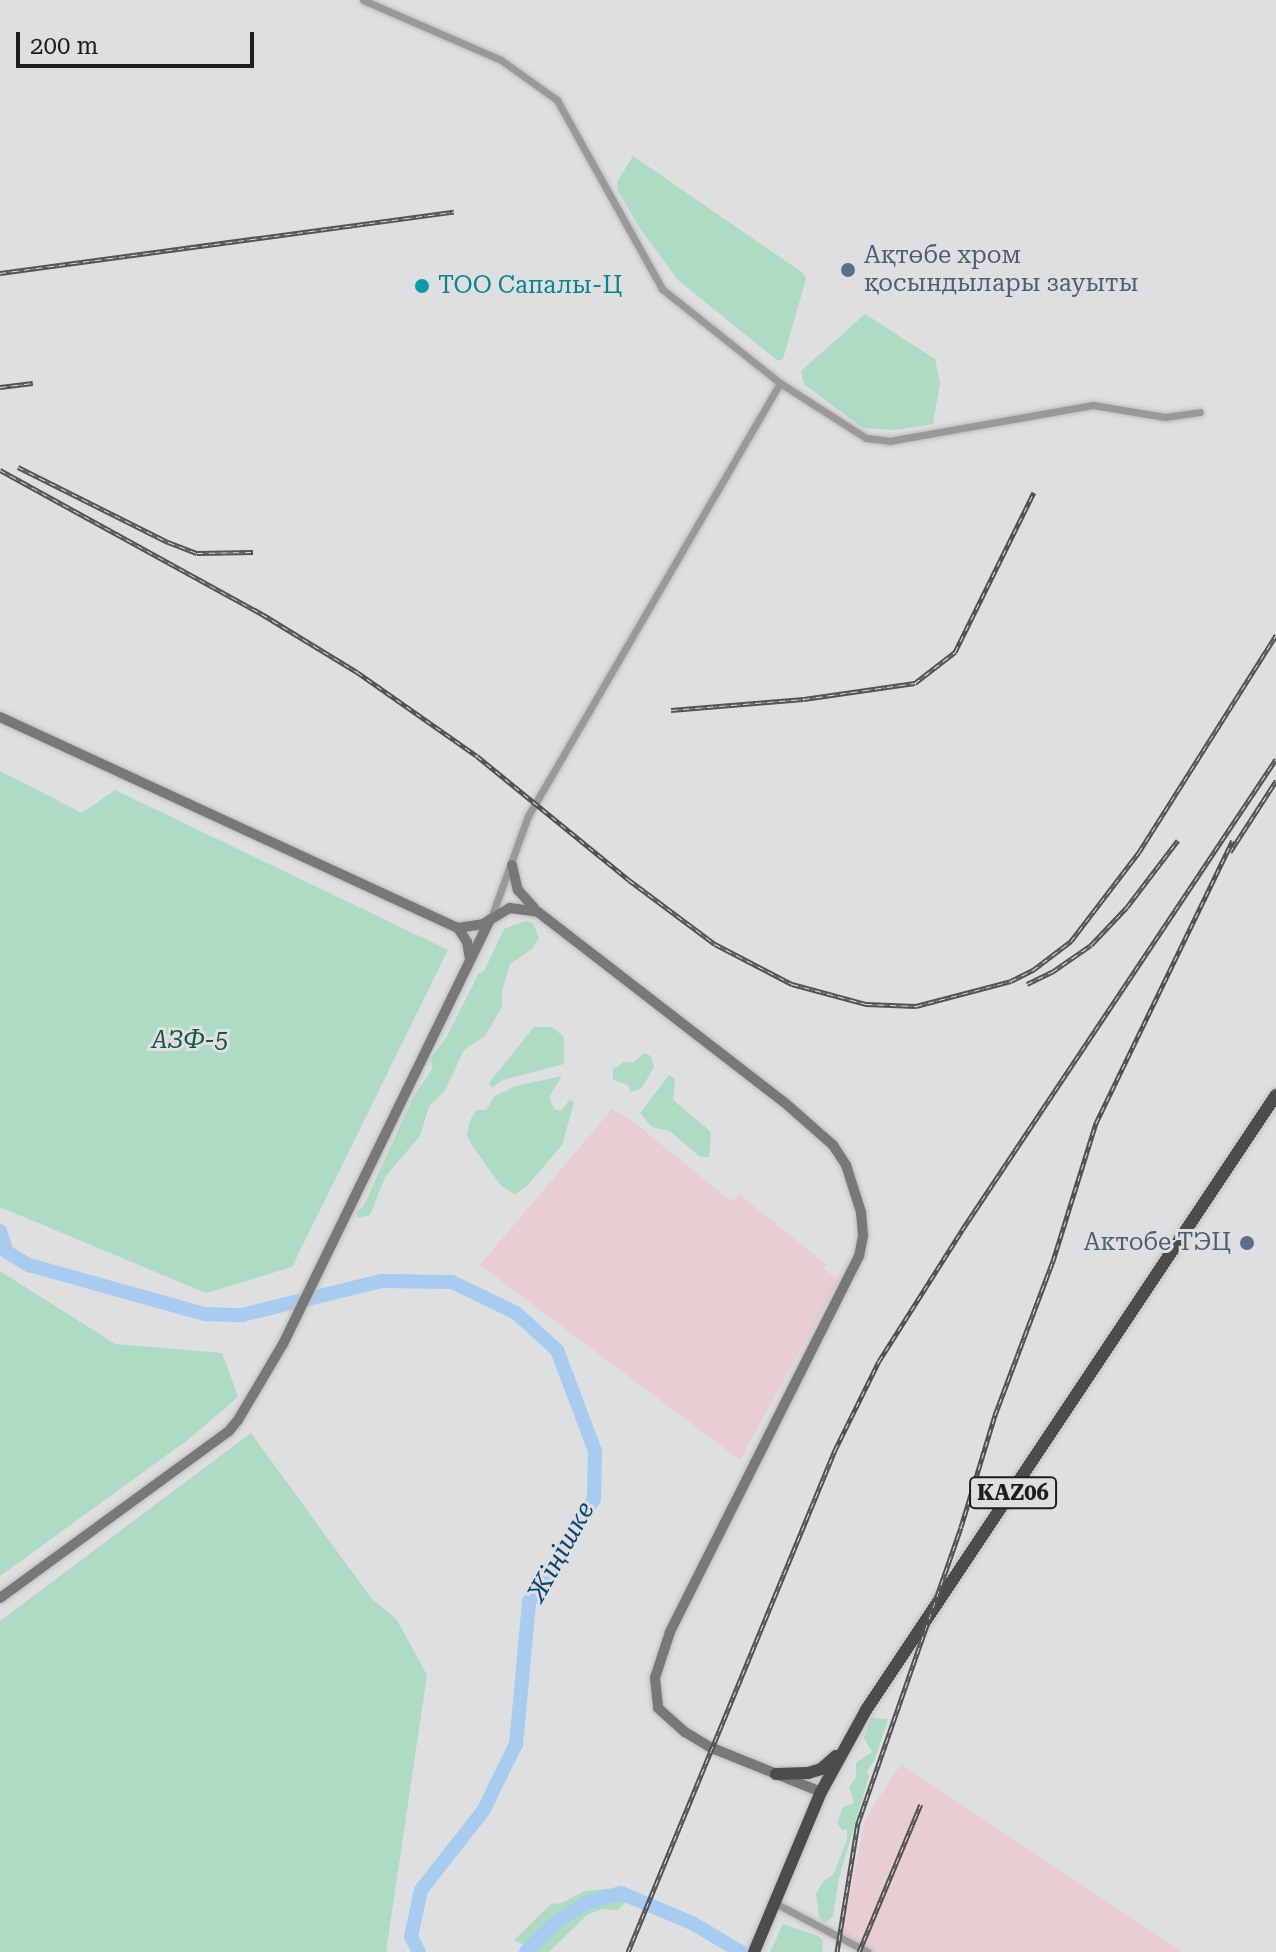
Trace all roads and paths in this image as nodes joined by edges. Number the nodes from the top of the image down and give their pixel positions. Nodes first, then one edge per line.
1 (363, 0) edge
2 (780, 383) junction
3 (1200, 412) dead end
4 (0, 717) edge
5 (512, 865) junction
6 (538, 912) junction
7 (490, 920) junction
8 (458, 928) junction
9 (470, 961) junction
10 (1276, 1095) edge
11 (0, 1598) edge
12 (841, 1751) junction
13 (776, 1774) junction
14 (821, 1792) junction
15 (773, 1902) junction
16 (754, 1952) edge
17 (868, 1952) edge

1 - 2 street
2 - 3 street
2 - 5 street
4 - 8 street
5 - 6 street
5 - 7 street
6 - 7 street
6 - 13 street
7 - 8 street
7 - 9 street
8 - 9 street
9 - 11 street
10 - 12 highway, KАZ06
12 - 13 highway
12 - 14 highway, KАZ06
13 - 14 street
14 - 15 highway, KАZ06
15 - 16 highway, KАZ06
15 - 17 street

